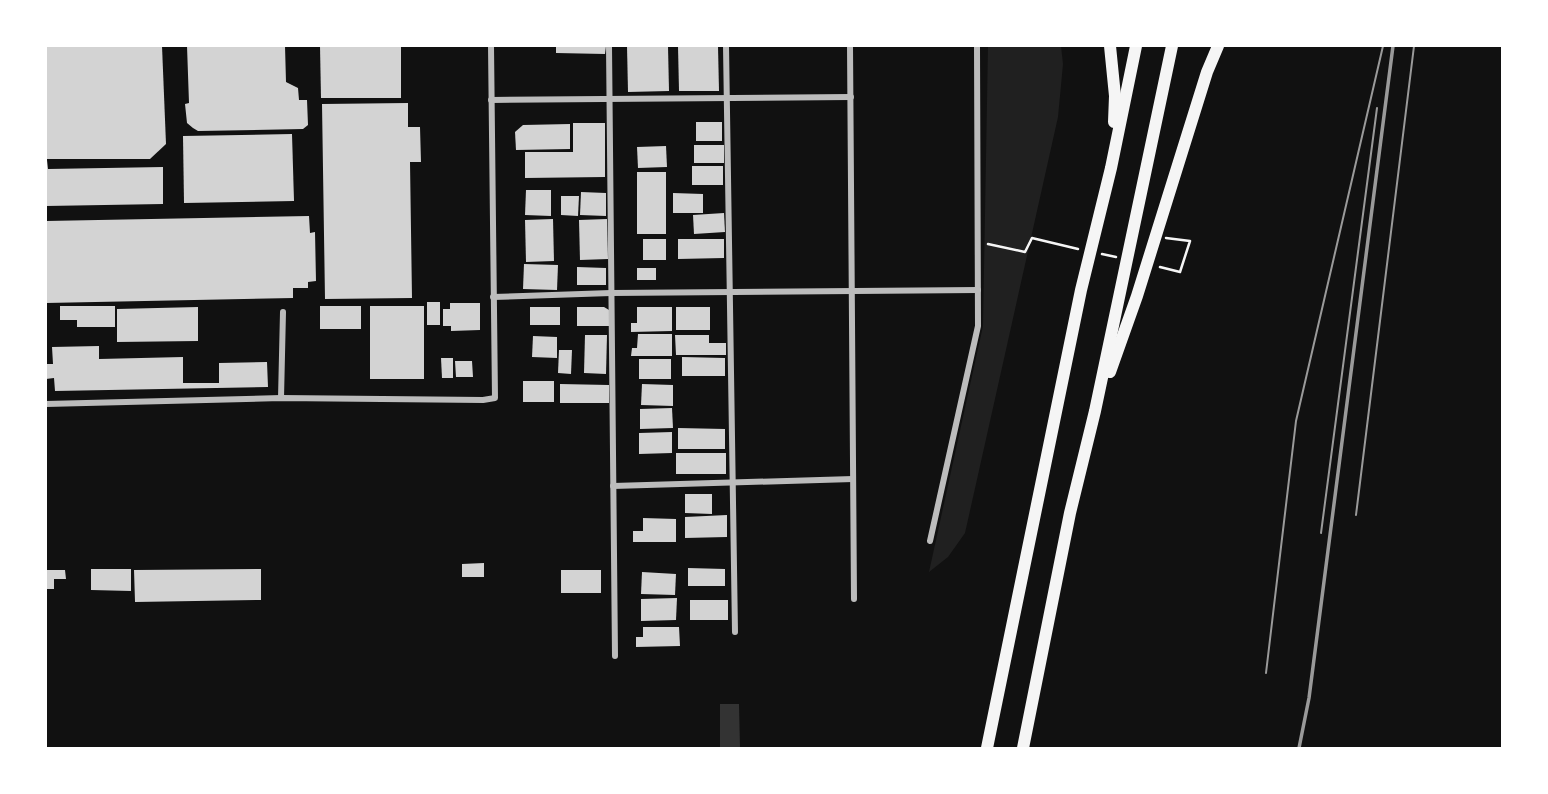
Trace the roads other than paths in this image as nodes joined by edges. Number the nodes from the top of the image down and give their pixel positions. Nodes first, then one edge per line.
1 (491, 46) edge
2 (609, 46) edge
3 (726, 46) edge
4 (850, 46) edge
5 (977, 46) edge
6 (1110, 46) edge
7 (1136, 46) edge
8 (1172, 46) edge
9 (1218, 46) edge
10 (851, 97) junction
11 (726, 98) junction
12 (609, 99) junction
13 (491, 100) junction
14 (1111, 167) junction
15 (978, 290) junction
16 (851, 291) junction
17 (611, 293) junction
18 (729, 293) junction
19 (494, 297) junction
20 (283, 312) dead end
21 (281, 398) junction
22 (46, 404) edge
23 (1095, 411) junction
24 (853, 479) junction
25 (732, 483) junction
26 (613, 486) junction
27 (930, 541) dead end
28 (854, 598) dead end
29 (735, 632) dead end
30 (615, 656) dead end
31 (987, 748) edge
32 (1023, 748) edge

1 - 13 street
2 - 12 street
3 - 11 street
4 - 10 street
5 - 15 street
6 - 14 highway
7 - 14 highway
8 - 23 highway
9 - 23 highway
10 - 11 street
10 - 16 street
11 - 12 street
11 - 18 street
12 - 13 street
12 - 17 street
13 - 19 street
14 - 31 highway
15 - 16 street
15 - 27 street
16 - 18 street
16 - 24 street
17 - 18 street
17 - 19 street
17 - 26 street
18 - 25 street
19 - 21 street
20 - 21 street
21 - 22 street
23 - 32 highway
24 - 25 street
24 - 28 street
25 - 26 street
25 - 29 street
26 - 30 street

